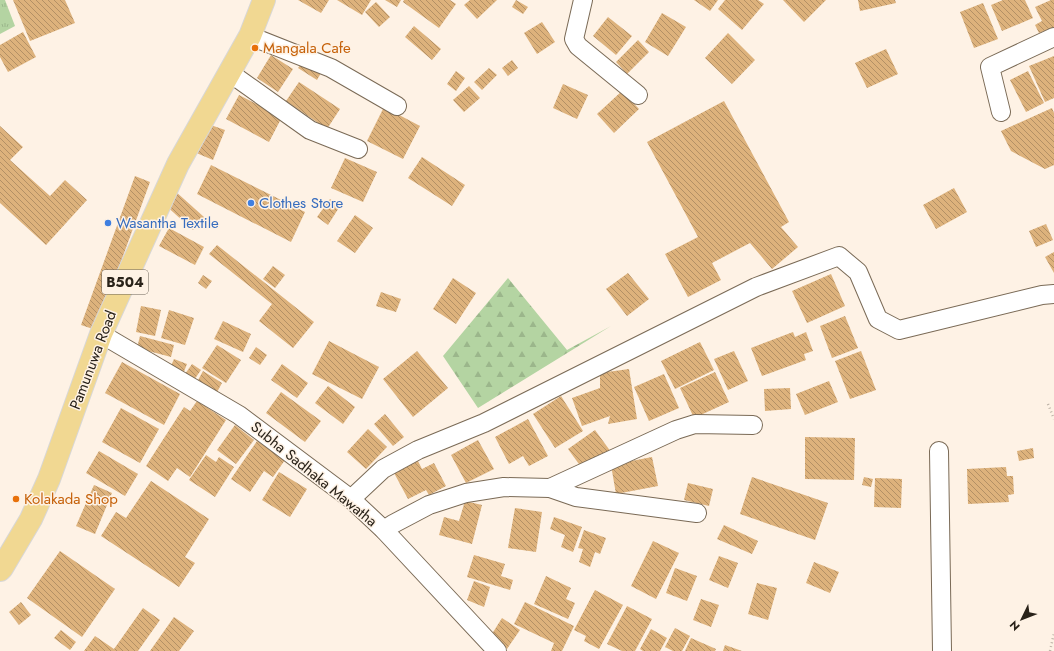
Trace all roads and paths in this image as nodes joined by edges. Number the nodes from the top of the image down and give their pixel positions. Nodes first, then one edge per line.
1 (264, 0) edge
2 (583, 0) edge
3 (250, 36) junction
4 (1054, 37) edge
5 (230, 73) junction
6 (638, 95) dead end
7 (397, 106) dead end
8 (1001, 112) dead end
9 (358, 148) dead end
10 (1054, 294) edge
11 (101, 334) junction
12 (1048, 404) dead end
13 (1054, 420) edge
14 (753, 425) dead end
15 (938, 451) dead end
16 (550, 488) junction
17 (351, 499) junction
18 (697, 513) dead end
19 (384, 530) junction
20 (0, 570) edge
21 (1054, 633) edge
22 (497, 651) edge
23 (942, 651) edge
24 (1050, 651) edge

1 - 3 main road, Pamunuwa Road / B504
2 - 6 street
3 - 5 main road, Pamunuwa Road / B504
3 - 7 street
4 - 8 street
5 - 9 street
5 - 11 main road, Pamunuwa Road / B504
10 - 17 street
11 - 17 street, Subha Sadhaka Mawatha
11 - 20 main road, Pamunuwa Road / B504
12 - 13 path
14 - 16 street
15 - 23 street
16 - 18 street
16 - 19 street
17 - 19 street, Subha Sadhaka Mawatha
19 - 22 street, Subha Sadhaka Mawatha
21 - 24 path

